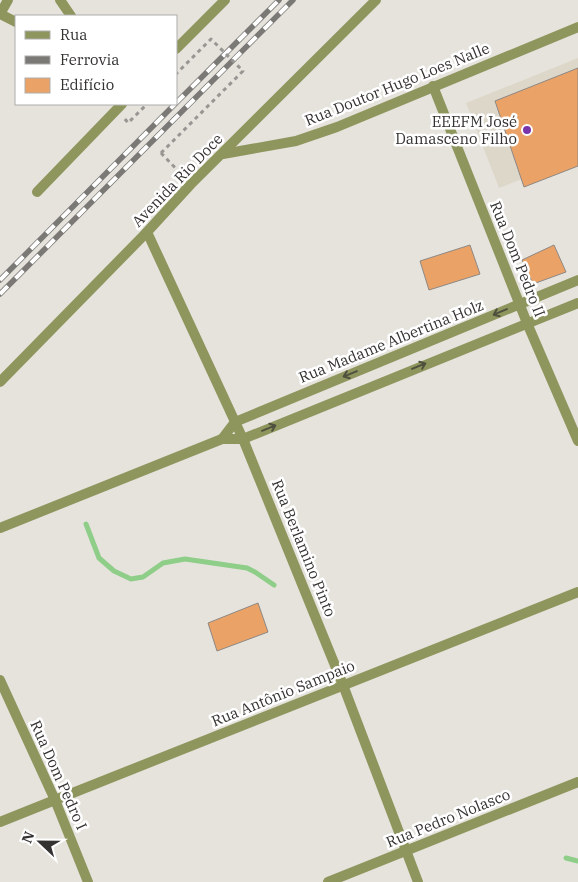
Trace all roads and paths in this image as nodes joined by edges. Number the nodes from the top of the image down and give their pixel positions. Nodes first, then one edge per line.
1 (8, 0) edge
2 (60, 0) edge
3 (225, 0) edge
4 (376, 0) edge
5 (0, 14) edge
6 (70, 15) edge
7 (15, 22) edge
8 (578, 27) edge
9 (178, 47) edge
10 (178, 72) edge
11 (433, 86) junction
12 (121, 105) edge
13 (146, 105) edge
14 (128, 122) dead end
15 (223, 154) junction
16 (191, 184) junction
17 (37, 192) dead end
18 (147, 232) junction
19 (578, 280) edge
20 (578, 303) edge
21 (519, 304) junction
22 (527, 322) junction
23 (0, 382) edge
24 (235, 422) junction
25 (243, 439) junction
26 (222, 440) junction
27 (578, 441) edge
28 (0, 528) edge
29 (578, 592) edge
30 (0, 680) edge
31 (343, 685) junction
32 (578, 782) edge
33 (55, 800) junction
34 (0, 822) edge
35 (406, 852) junction
36 (88, 882) edge
37 (328, 882) edge
38 (418, 882) edge

1 - 5 street
2 - 6 street
3 - 9 street
4 - 15 street, Avenida Rio Doce
5 - 7 street
8 - 11 street, Rua Doutor Hugo Loes Nalle
10 - 16 path, bridge
11 - 15 street, Rua Doutor Hugo Loes Nalle
11 - 21 street, Rua Dom Pedro II
12 - 17 street
13 - 14 path
15 - 16 street, Avenida Rio Doce
16 - 18 street, Avenida Rio Doce
18 - 23 street, Avenida Rio Doce
18 - 24 street, Rua Berlamino Pinto
19 - 21 street, Rua Madame Albertina Holz
20 - 22 street
21 - 22 street, Rua Dom Pedro II
21 -> 24 street, Rua Madame Albertina Holz
25 -> 22 street
22 - 27 street, Rua Dom Pedro II
24 - 25 street, Rua Berlamino Pinto
24 - 26 street
25 - 26 street
25 - 31 street, Rua Berlamino Pinto
26 - 28 street
29 - 31 street, Rua Antônio Sampaio
30 - 33 street, Rua Dom Pedro I
31 - 33 street, Rua Antônio Sampaio
31 - 35 street, Rua Berlamino Pinto
32 - 35 street, Rua Pedro Nolasco
33 - 34 street, Rua Antônio Sampaio
33 - 36 street, Rua Dom Pedro I
35 - 37 street, Rua Pedro Nolasco
35 - 38 street, Rua Berlamino Pinto

